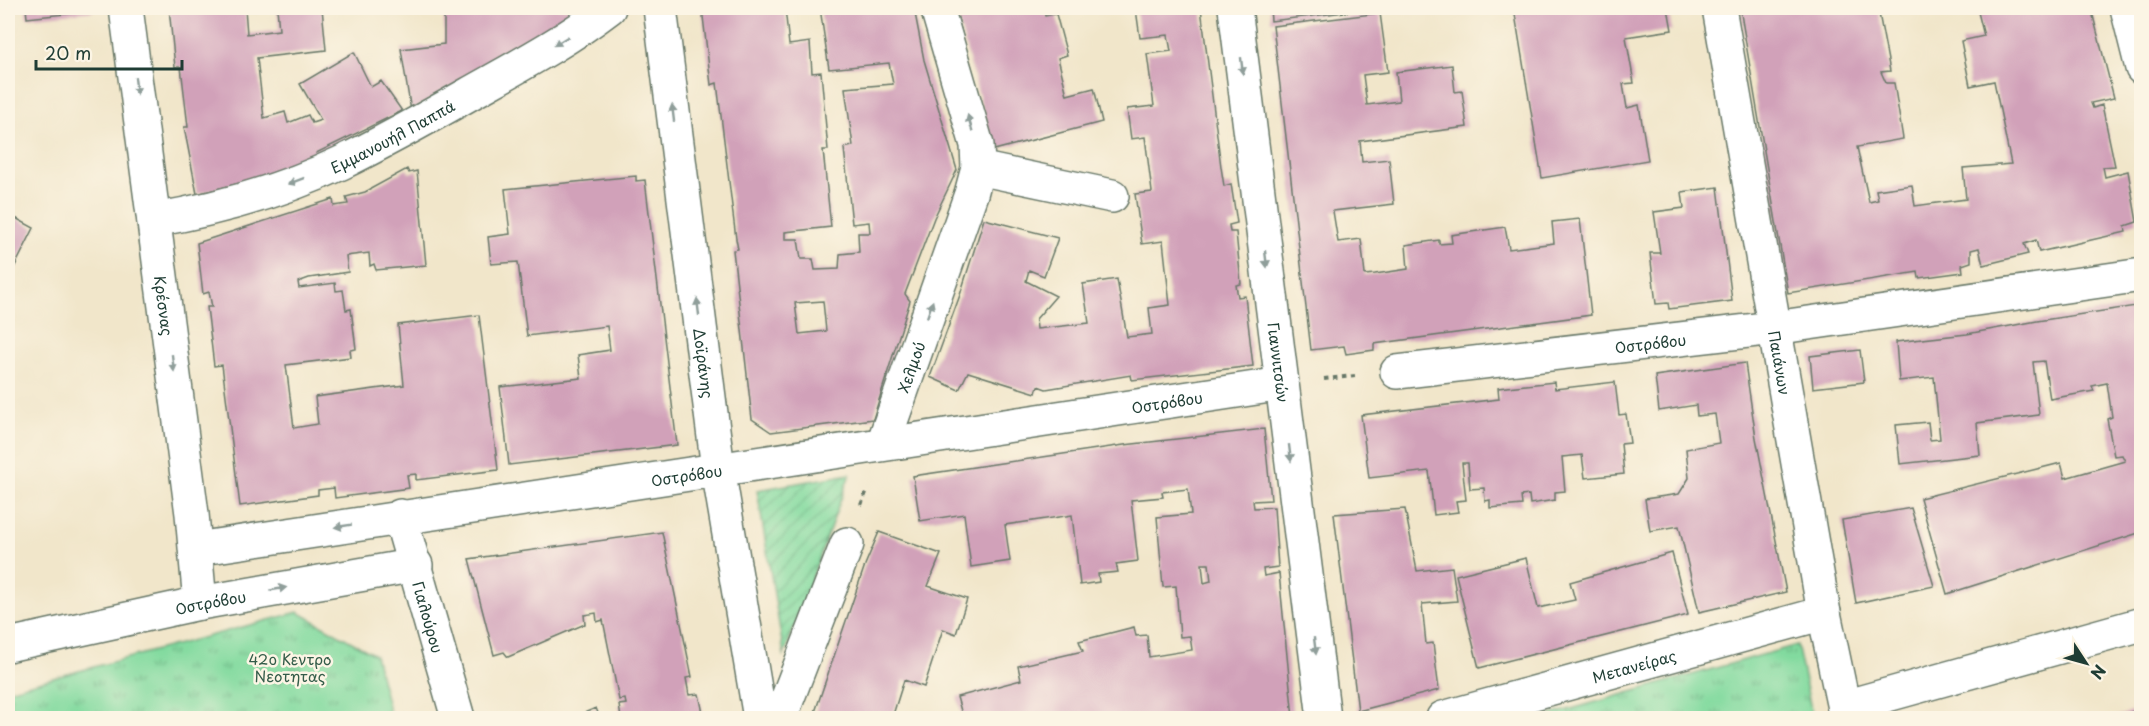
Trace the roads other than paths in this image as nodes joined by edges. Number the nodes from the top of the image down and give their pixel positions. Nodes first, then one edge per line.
1 (126, 8) edge
2 (609, 8) edge
3 (660, 8) edge
4 (937, 8) edge
5 (1235, 8) edge
6 (1719, 8) edge
7 (2127, 8) edge
8 (2142, 68) edge
9 (978, 168) junction
10 (1112, 196) dead end
11 (154, 220) junction
12 (2142, 275) edge
13 (1774, 328) junction
14 (1397, 372) road end
15 (1282, 384) junction
16 (883, 444) junction
17 (718, 469) junction
18 (400, 516) junction
19 (847, 544) road end
20 (196, 549) junction
21 (416, 565) junction
22 (200, 603) junction
23 (1824, 613) junction
24 (2142, 624) edge
25 (8, 645) edge
26 (1845, 713) edge
27 (458, 718) edge
28 (760, 718) edge
29 (780, 718) edge
30 (1324, 718) edge
31 (1443, 718) edge

1 -> 11 street, Κρέσνας
2 -> 11 street, Εμμανουήλ Παππά
17 -> 3 street, Δοϊράνης
9 -> 4 street, Χελμού
5 -> 15 street, Γιαννιτσών
6 - 13 street, Παιάνων
7 - 8 street
9 - 10 street
16 -> 9 street, Χελμού
11 -> 20 street, Κρέσνας
12 - 13 street, Οστρόβου
13 - 14 street, Οστρόβου
13 - 23 street, Παιάνων
15 - 16 street, Οστρόβου
15 -> 30 street, Γιαννιτσών
16 - 17 street, Οστρόβου
17 - 18 street, Οστρόβου
17 - 28 street, Δοϊράνης
18 -> 20 street, Οστρόβου
18 - 21 street, Γιαλούρου
19 - 29 street
20 - 22 street, Κρέσνας
22 -> 21 street, Οστρόβου
21 - 27 street, Γιαλούρου
22 - 25 street, Οστρόβου
23 - 26 street, Παιάνων
23 - 31 street, Μετανείρας
24 - 26 street

